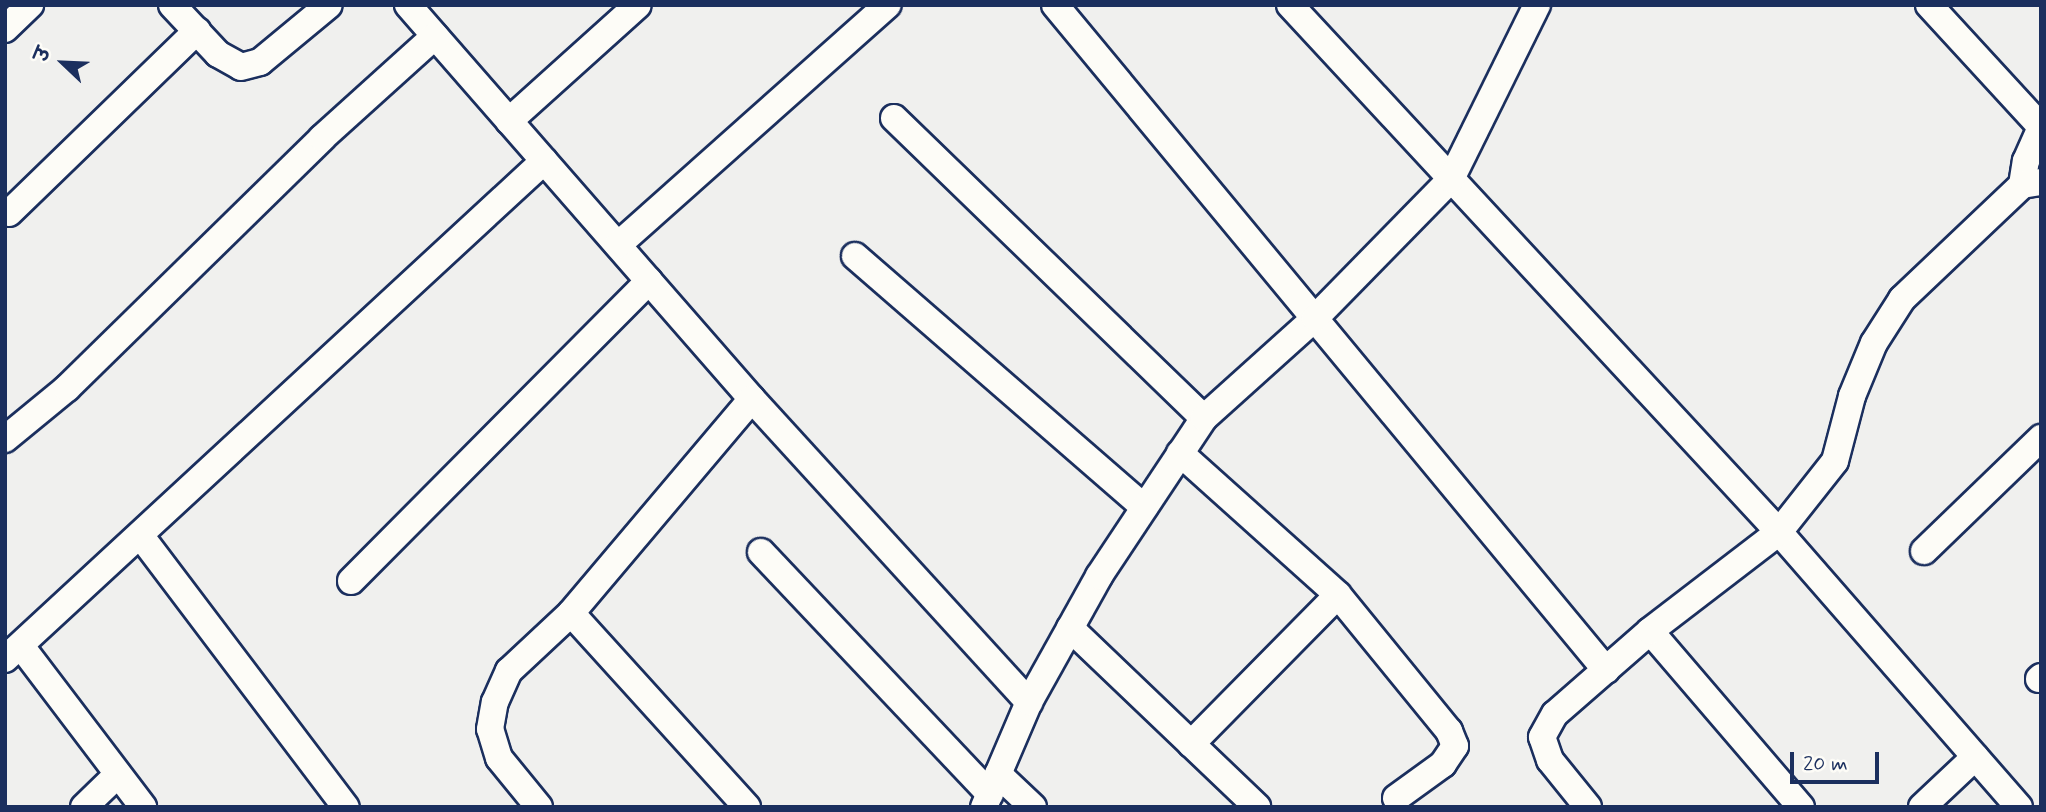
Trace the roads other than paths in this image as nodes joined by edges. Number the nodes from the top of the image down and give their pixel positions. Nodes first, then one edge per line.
1 (30, 5) edge
2 (329, 5) edge
3 (408, 5) edge
4 (638, 5) edge
5 (887, 5) edge
6 (1055, 5) edge
7 (1290, 5) edge
8 (1537, 5) edge
9 (1929, 5) edge
10 (176, 6) edge
11 (5, 29) edge
12 (197, 32) junction
13 (435, 36) junction
14 (894, 118) dead end
15 (509, 121) junction
16 (2041, 128) edge
17 (544, 161) junction
18 (1451, 179) junction
19 (2031, 183) edge
20 (9, 213) dead end
21 (618, 245) junction
22 (855, 256) dead end
23 (649, 281) junction
24 (1315, 318) junction
25 (752, 399) junction
26 (1203, 418) junction
27 (2041, 438) edge
28 (5, 439) edge
29 (1180, 453) junction
30 (1144, 507) junction
31 (1779, 532) junction
32 (140, 535) junction
33 (1924, 551) dead end
34 (761, 552) dead end
35 (351, 581) dead end
36 (1338, 595) junction
37 (571, 613) junction
38 (1070, 628) junction
39 (1650, 631) junction
40 (13, 652) edge
41 (1606, 670) junction
42 (1029, 702) junction
43 (1191, 744) junction
44 (1975, 757) junction
45 (118, 774) junction
46 (991, 792) edge
47 (1396, 798) dead end
48 (84, 807) edge
49 (143, 807) edge
50 (346, 807) edge
51 (539, 807) edge
52 (747, 807) edge
53 (1033, 807) edge
54 (1257, 807) edge
55 (1588, 807) edge
56 (1801, 807) edge
57 (1922, 807) edge
58 (2019, 807) edge

1 - 11 street
2 - 12 street
3 - 13 street
4 - 15 street
5 - 21 street
6 - 24 street
7 - 18 street
8 - 18 street
9 - 16 street
10 - 12 street
12 - 20 street
13 - 15 street
13 - 28 street
14 - 26 street
15 - 17 street
16 - 19 street
17 - 21 street
17 - 32 street
18 - 24 street
18 - 31 street
19 - 31 street
21 - 23 street
22 - 30 street
23 - 25 street
23 - 35 street
24 - 26 street
24 - 41 street
25 - 37 street
25 - 42 street
26 - 29 street
27 - 33 street
29 - 30 street
29 - 36 street
30 - 38 street
31 - 39 street
31 - 44 street
32 - 40 street
32 - 50 street
34 - 46 street
36 - 43 street
36 - 47 street
37 - 51 street
37 - 52 street
38 - 42 street
38 - 43 street
39 - 41 street
39 - 56 street
40 - 45 street
41 - 55 street
42 - 46 street
43 - 54 street
44 - 57 street
44 - 58 street
45 - 48 street
45 - 49 street
46 - 53 street

